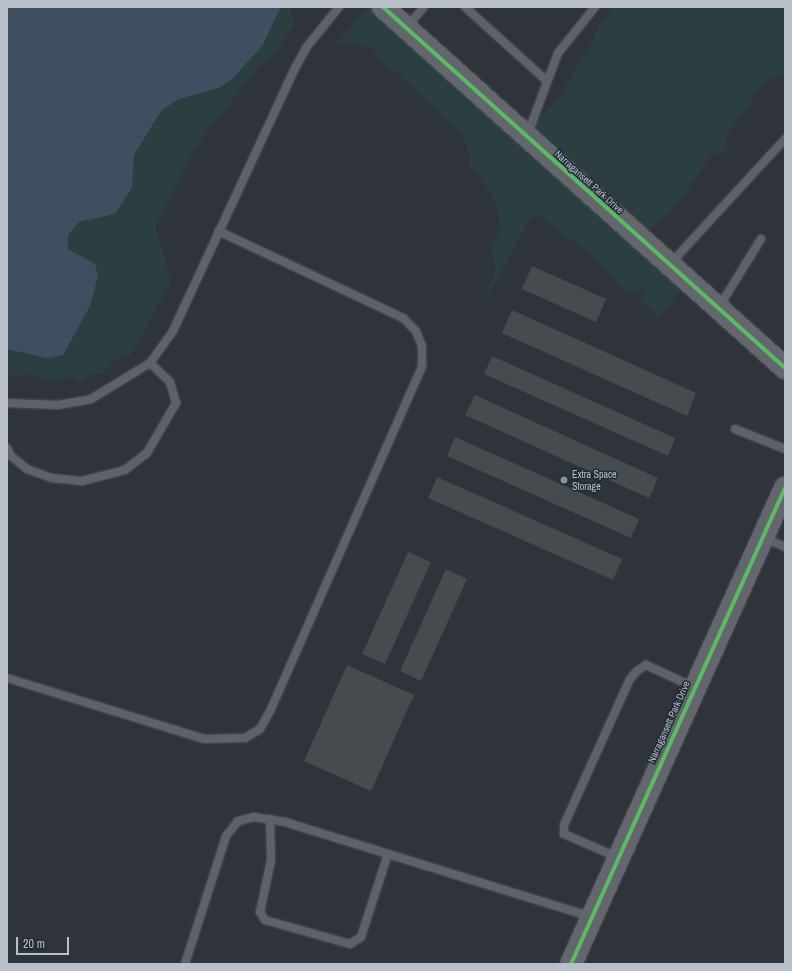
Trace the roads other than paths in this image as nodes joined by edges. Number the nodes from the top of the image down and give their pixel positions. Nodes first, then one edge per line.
1 (339, 7) edge
2 (383, 7) edge
3 (424, 7) edge
4 (465, 7) edge
5 (595, 7) edge
6 (406, 28) junction
7 (547, 81) junction
8 (527, 137) junction
9 (785, 139) edge
10 (218, 231) junction
11 (761, 239) dead end
12 (669, 265) junction
13 (719, 308) junction
14 (150, 363) junction
15 (785, 368) edge
16 (7, 403) edge
17 (735, 429) dead end
18 (7, 448) edge
19 (785, 449) edge
20 (785, 488) edge
21 (762, 537) junction
22 (785, 547) edge
23 (7, 678) edge
24 (694, 687) junction
25 (270, 820) junction
26 (388, 854) junction
27 (617, 857) junction
28 (591, 917) junction
29 (185, 964) edge
30 (571, 964) edge

1 - 10 lane
2 - 6 street, Narragansett Park Drive
3 - 6 lane
4 - 7 lane
5 - 7 lane
6 - 8 street, Narragansett Park Drive
7 - 8 lane
8 - 12 street, Narragansett Park Drive
9 - 12 lane
10 - 14 lane
10 - 23 lane
11 - 13 lane
12 - 13 street, Narragansett Park Drive
13 - 15 street, Narragansett Park Drive
14 - 16 lane
14 - 18 lane
17 - 19 lane
20 - 21 street, Narragansett Park Drive
21 - 22 lane
21 - 24 street, Narragansett Park Drive
24 - 27 street, Narragansett Park Drive
24 - 27 lane
25 - 26 lane
25 - 26 lane
25 - 29 lane
26 - 28 lane
27 - 28 street, Narragansett Park Drive
28 - 30 street, Narragansett Park Drive

